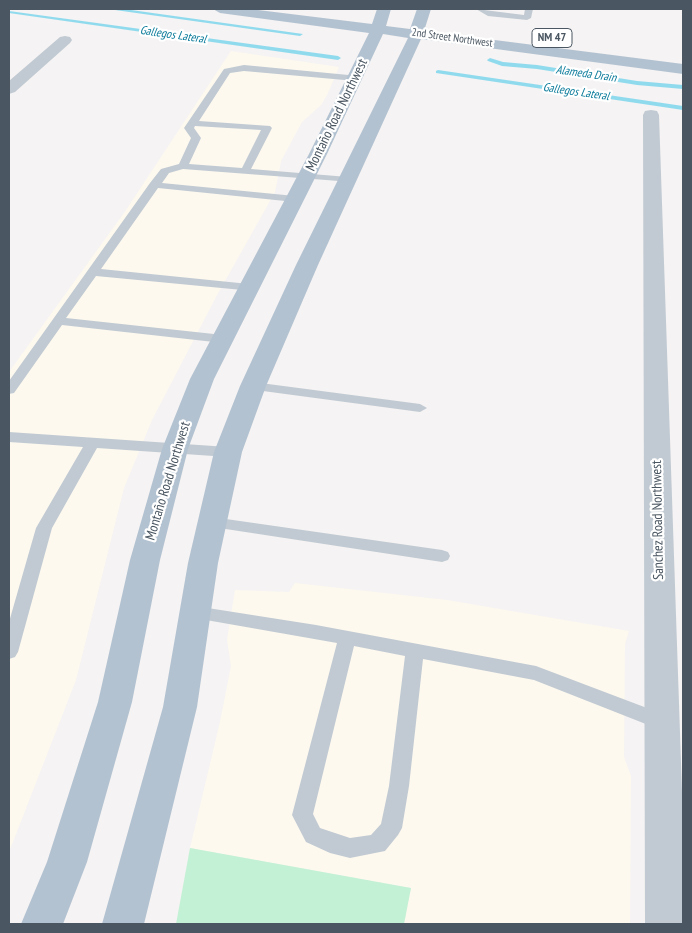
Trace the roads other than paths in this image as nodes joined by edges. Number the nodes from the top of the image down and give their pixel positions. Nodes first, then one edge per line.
1 (220, 9) edge
2 (320, 9) edge
3 (480, 9) edge
4 (529, 9) edge
5 (406, 19) edge
6 (527, 34) dead end
7 (65, 40) dead end
8 (683, 55) edge
9 (683, 69) edge
10 (356, 78) junction
11 (9, 89) edge
12 (650, 115) dead end
13 (193, 123) junction
14 (183, 166) junction
15 (245, 171) junction
16 (348, 180) junction
17 (154, 185) junction
18 (301, 187) junction
19 (93, 272) junction
20 (248, 288) junction
21 (58, 322) junction
22 (223, 339) junction
23 (253, 386) junction
24 (9, 390) edge
25 (420, 408) dead end
26 (9, 438) edge
27 (92, 443) junction
28 (175, 449) junction
29 (228, 452) junction
30 (212, 522) junction
31 (442, 556) dead end
32 (195, 612) junction
33 (347, 638) junction
34 (415, 650) junction
35 (9, 652) edge
36 (661, 722) junction
37 (674, 845) edge
38 (42, 924) edge
39 (123, 924) edge
40 (666, 924) edge

1 - 5 main road, 2nd Street Northwest / NM 47
2 - 5 main road, 2nd Street Northwest / NM 47
3 - 4 lane
5 - 9 main road, 2nd Street Northwest / NM 47
5 - 10 main road, Montaño Road Northwest
5 - 16 main road
6 - 8 main road, NM 47
7 - 11 street
10 - 13 lane
10 - 18 main road, Montaño Road Northwest
12 - 36 street, Sanchez Road Northwest
13 - 14 lane
13 - 15 lane
14 - 15 lane
14 - 17 lane
15 - 18 lane
16 - 18 lane
16 - 23 main road
17 - 18 lane
17 - 19 lane
18 - 20 main road, Montaño Road Northwest
19 - 20 lane
19 - 21 lane
20 - 22 main road, Montaño Road Northwest
21 - 22 lane
21 - 24 lane
22 - 28 main road, Montaño Road Northwest
23 - 25 lane
23 - 29 main road
26 - 27 lane
27 - 28 lane
27 - 35 lane
28 - 29 lane
28 - 38 main road, Montaño Road Northwest
29 - 30 main road
30 - 31 lane
30 - 32 main road
32 - 33 lane
32 - 39 main road
33 - 34 lane
33 - 34 lane
34 - 36 lane
36 - 37 street, Sanchez Road Northwest
37 - 40 street, Sanchez Road Northwest

